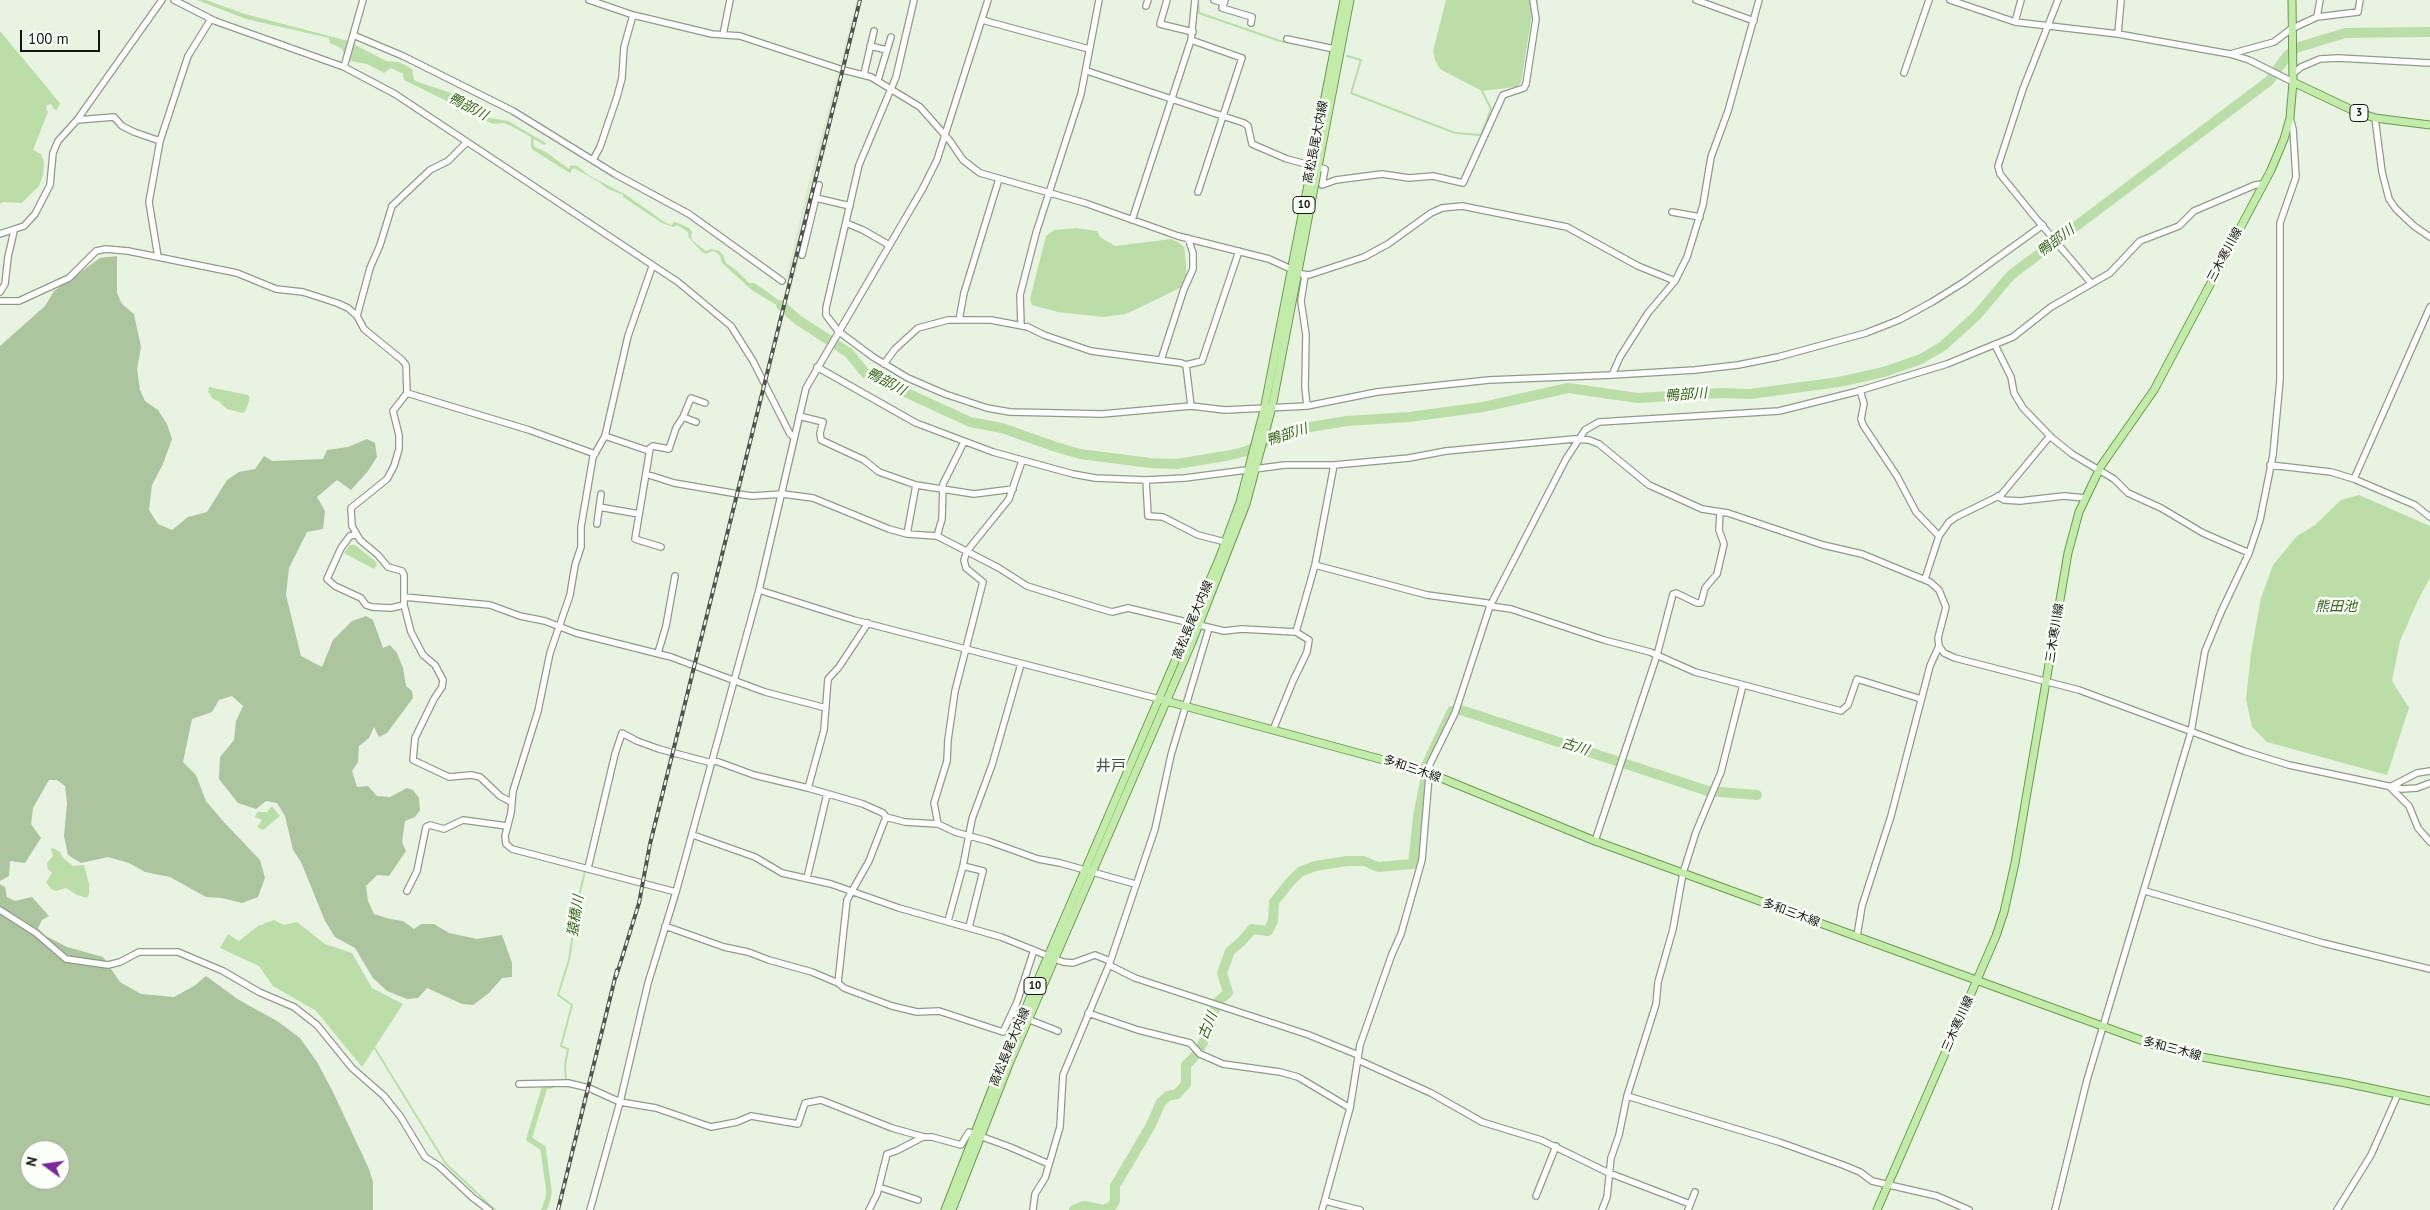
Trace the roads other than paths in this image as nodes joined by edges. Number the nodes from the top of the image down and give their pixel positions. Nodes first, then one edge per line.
1 (162, 0) edge
2 (174, 0) edge
3 (363, 0) edge
4 (589, 0) edge
5 (730, 0) edge
6 (914, 0) edge
7 (988, 0) edge
8 (1099, 0) edge
9 (1167, 0) edge
10 (1195, 0) edge
11 (1214, 0) edge
12 (1344, 0) edge
13 (1350, 0) edge
14 (1533, 0) edge
15 (1696, 0) edge
16 (1759, 0) edge
17 (1929, 0) edge
18 (1950, 0) edge
19 (2021, 0) edge
20 (2058, 0) edge
21 (2121, 0) edge
22 (2292, 0) edge
23 (2320, 0) edge
24 (2360, 0) edge
25 (1224, 1) edge
26 (633, 15) junction
27 (2317, 17) junction
28 (211, 19) junction
29 (982, 20) junction
30 (1754, 21) junction
31 (2015, 22) junction
32 (1251, 23) dead end
33 (2048, 28) junction
34 (2291, 31) junction
35 (874, 32) dead end
36 (1193, 32) junction
37 (2118, 34) junction
38 (723, 35) junction
39 (352, 37) junction
40 (891, 37) dead end
41 (1287, 39) dead end
42 (1191, 40) junction
43 (870, 46) junction
44 (1089, 49) junction
45 (887, 50) junction
46 (1337, 50) junction
47 (2230, 54) junction
48 (2430, 63) edge
49 (344, 65) junction
50 (1087, 71) junction
51 (2294, 72) junction
52 (1904, 73) dead end
53 (864, 74) junction
54 (878, 80) junction
55 (2293, 82) junction
56 (892, 90) junction
57 (1172, 98) junction
58 (1223, 116) junction
59 (2290, 118) junction
60 (2375, 118) junction
61 (77, 120) junction
62 (2430, 125) edge
63 (946, 138) junction
64 (160, 141) junction
65 (466, 143) junction
66 (593, 160) junction
67 (1315, 166) junction
68 (1000, 179) junction
69 (2263, 184) junction
70 (819, 185) dead end
71 (1049, 192) junction
72 (1198, 192) dead end
73 (816, 198) junction
74 (850, 206) junction
75 (1672, 212) dead end
76 (1700, 217) junction
77 (1132, 220) junction
78 (846, 223) junction
79 (2044, 227) junction
80 (14, 231) junction
81 (0, 234) edge
82 (2430, 237) edge
83 (1188, 238) junction
84 (889, 245) junction
85 (1239, 250) junction
86 (802, 254) dead end
87 (158, 257) junction
88 (652, 267) junction
89 (1298, 272) junction
90 (782, 281) dead end
91 (1675, 281) junction
92 (2091, 283) junction
93 (0, 292) edge
94 (0, 301) edge
95 (2430, 308) edge
96 (356, 316) junction
97 (959, 320) junction
98 (1021, 325) junction
99 (837, 333) junction
100 (1995, 345) junction
101 (1161, 360) junction
102 (884, 364) junction
103 (1186, 365) junction
104 (817, 367) junction
105 (1612, 375) junction
106 (1860, 390) junction
107 (407, 393) junction
108 (705, 403) dead end
109 (1191, 406) junction
110 (1308, 406) junction
111 (1268, 409) junction
112 (799, 416) junction
113 (683, 417) junction
114 (696, 422) dead end
115 (605, 436) junction
116 (2050, 436) junction
117 (794, 437) junction
118 (1578, 439) junction
119 (964, 442) junction
120 (649, 451) junction
121 (595, 454) junction
122 (1022, 461) junction
123 (1334, 465) junction
124 (2270, 465) junction
125 (1254, 467) junction
126 (2098, 471) junction
127 (646, 474) junction
128 (2354, 479) junction
129 (1146, 480) junction
130 (916, 485) junction
131 (942, 489) junction
132 (1013, 489) junction
133 (601, 494) dead end
134 (783, 494) junction
135 (1998, 496) junction
136 (2085, 498) junction
137 (599, 508) junction
138 (1720, 512) junction
139 (639, 514) junction
140 (2430, 516) edge
141 (596, 524) dead end
142 (908, 534) junction
143 (355, 535) junction
144 (937, 536) junction
145 (1939, 536) junction
146 (1229, 543) junction
147 (661, 547) dead end
148 (967, 551) junction
149 (2249, 553) junction
150 (1314, 564) junction
151 (675, 576) dead end
152 (1925, 579) junction
153 (759, 590) junction
154 (404, 597) junction
155 (404, 605) junction
156 (1490, 606) junction
157 (868, 623) junction
158 (1195, 624) junction
159 (560, 626) junction
160 (1209, 628) junction
161 (1296, 632) junction
162 (1939, 646) junction
163 (965, 650) junction
164 (658, 653) junction
165 (1656, 655) junction
166 (1021, 664) junction
167 (735, 681) junction
168 (2047, 681) junction
169 (1743, 685) junction
170 (1158, 699) junction
171 (1922, 699) junction
172 (1167, 701) junction
173 (1185, 706) junction
174 (826, 708) junction
175 (1146, 728) junction
176 (1273, 730) junction
177 (1156, 732) junction
178 (2191, 732) junction
179 (713, 761) junction
180 (2430, 771) edge
181 (1430, 773) junction
182 (2430, 783) edge
183 (2390, 787) junction
184 (808, 788) junction
185 (827, 794) junction
186 (511, 802) junction
187 (886, 817) junction
188 (938, 824) junction
189 (507, 826) junction
190 (693, 835) junction
191 (970, 835) junction
192 (1595, 841) junction
193 (2430, 842) edge
194 (964, 866) junction
195 (587, 868) junction
196 (1089, 871) junction
197 (1683, 873) junction
198 (807, 878) junction
199 (1135, 884) junction
200 (407, 891) dead end
201 (851, 891) junction
202 (2144, 891) junction
203 (676, 892) junction
204 (0, 910) edge
205 (948, 921) junction
206 (665, 926) junction
207 (969, 928) junction
208 (1857, 936) junction
209 (1034, 950) junction
210 (1053, 956) junction
211 (1109, 963) junction
212 (2430, 969) edge
213 (1976, 981) junction
214 (838, 983) junction
215 (1012, 1013) junction
216 (1088, 1013) junction
217 (1025, 1018) junction
218 (2103, 1028) junction
219 (1058, 1031) dead end
220 (1358, 1057) junction
221 (518, 1084) dead end
222 (2398, 1094) junction
223 (1627, 1096) junction
224 (2430, 1101) edge
225 (620, 1102) junction
226 (1350, 1108) junction
227 (977, 1135) junction
228 (923, 1137) junction
229 (1556, 1146) junction
230 (1049, 1164) junction
231 (1609, 1174) junction
232 (1888, 1183) junction
233 (879, 1187) junction
234 (1695, 1192) dead end
235 (1536, 1196) dead end
236 (918, 1200) dead end
237 (1325, 1201) junction
238 (1689, 1207) edge
239 (490, 1210) edge
240 (590, 1210) edge
241 (869, 1210) edge
242 (945, 1210) edge
243 (952, 1210) edge
244 (1033, 1210) edge
245 (1322, 1210) edge
246 (1360, 1210) edge
247 (1602, 1210) edge
248 (1877, 1210) edge
249 (1969, 1210) edge
250 (2055, 1210) edge
251 (2337, 1210) edge

1 - 61 street
2 - 28 street
3 - 39 street
4 - 26 street
5 - 38 street
6 - 56 street
7 - 29 street
8 - 44 street
9 - 36 street
10 - 36 street
11 - 25 street
12 - 46 main road, 高松長尾大内線 / 10
13 - 46 main road, 高松長尾大内線 / 10
14 - 67 street
15 - 30 street
16 - 30 street
17 - 52 street
18 - 31 street
19 - 31 street
20 - 33 street
21 - 37 street
22 - 34 main road, 三木寒川線
23 - 27 street
24 - 27 street
25 - 32 street
26 - 38 street
26 - 66 street
27 - 34 street
28 - 49 street
28 - 64 street
29 - 44 street
29 - 63 street
30 - 76 street
31 - 33 street
33 - 37 street
33 - 79 street
34 - 47 street
34 - 51 main road, 三木寒川線
35 - 43 street
36 - 42 street
37 - 47 street
38 - 53 street
39 - 49 street
39 - 66 street
40 - 45 street
41 - 46 street
42 - 57 street
42 - 58 street
43 - 45 street
43 - 53 street
44 - 50 street
45 - 54 street
46 - 67 main road, 高松長尾大内線 / 10
47 - 55 street
48 - 51 street
49 - 65 street
50 - 57 street
50 - 71 street
51 - 55 main road, 三木寒川線
53 - 54 street
54 - 56 street
55 - 59 main road, 三木寒川線
55 - 60 main road, 3
56 - 63 street
56 - 74 street
57 - 58 street
57 - 77 street
58 - 67 street
58 - 72 street
59 - 69 main road, 三木寒川線
59 - 124 street
60 - 62 main road, 3
60 - 82 street
61 - 64 street
61 - 80 street
63 - 68 street
63 - 84 street
64 - 87 street
65 - 88 street
65 - 96 street
66 - 90 street
67 - 89 main road, 高松長尾大内線 / 10
68 - 71 street
68 - 97 street
69 - 92 street
69 - 126 main road, 三木寒川線
70 - 73 street
71 - 77 street
71 - 98 street
73 - 74 street
73 - 86 street
74 - 78 street
75 - 76 street
76 - 91 street
77 - 83 street
78 - 84 street
78 - 99 street
79 - 92 street
79 - 105 street
80 - 81 street
80 - 93 street
83 - 85 street
83 - 101 street
84 - 99 street
85 - 89 street
85 - 103 street
87 - 94 street
87 - 96 street
88 - 115 street
88 - 117 street
89 - 91 street
89 - 110 street
89 - 111 main road, 高松長尾大内線 / 10
91 - 105 street
92 - 100 street
95 - 128 street
96 - 107 street
97 - 98 street
97 - 102 street
98 - 101 street
99 - 102 street
99 - 104 street
100 - 106 street
100 - 116 street
101 - 103 street
102 - 109 street
103 - 109 street
104 - 112 street
104 - 119 street
105 - 110 street
106 - 118 street
106 - 145 street
107 - 121 street
107 - 143 street
108 - 113 street
109 - 111 street
110 - 111 street
111 - 125 main road, 高松長尾大内線 / 10
112 - 117 street
112 - 130 street
113 - 114 street
113 - 120 street
115 - 120 street
115 - 121 street
116 - 126 street
116 - 135 street
117 - 134 street
118 - 123 street
118 - 138 street
118 - 156 street
119 - 122 street
119 - 131 street
120 - 127 street
121 - 159 street
122 - 129 street
122 - 132 street
123 - 125 street
123 - 150 street
124 - 128 street
124 - 149 street
125 - 129 street
125 - 146 main road, 高松長尾大内線 / 10
126 - 136 main road, 三木寒川線
126 - 149 street
127 - 134 street
127 - 139 street
128 - 140 street
129 - 146 street
130 - 131 street
130 - 142 street
131 - 132 street
131 - 144 street
132 - 148 street
133 - 137 street
134 - 142 street
134 - 153 street
135 - 136 street
135 - 145 street
136 - 168 main road, 三木寒川線
137 - 139 street
137 - 141 street
138 - 152 street
138 - 165 street
139 - 147 street
142 - 144 street
143 - 154 street
143 - 155 street
144 - 148 street
145 - 152 street
146 - 158 main road, 高松長尾大内線 / 10
148 - 158 street
148 - 163 street
149 - 178 street
150 - 156 street
150 - 161 street
151 - 164 street
152 - 162 street
153 - 157 street
153 - 167 street
154 - 155 street
154 - 159 street
155 - 186 street
156 - 165 street
156 - 181 street
157 - 163 street
157 - 174 street
158 - 160 street
158 - 170 main road, 高松長尾大内線 / 10
158 - 172 main road, 高松長尾大内線 / 10
159 - 164 street
159 - 186 street
160 - 161 street
160 - 173 street
161 - 176 street
162 - 168 street
162 - 171 street
163 - 166 street
163 - 188 street
164 - 167 street
165 - 169 street
165 - 192 street
166 - 170 street
166 - 191 street
167 - 174 street
167 - 179 street
168 - 178 street
168 - 213 main road, 三木寒川線
169 - 171 street
169 - 197 street
170 - 172 main road, 多和三木線
170 - 175 main road, 高松長尾大内線 / 10
171 - 208 street
172 - 173 main road, 多和三木線
172 - 177 main road, 高松長尾大内線 / 10
173 - 176 main road, 多和三木線
173 - 199 street
174 - 184 street
175 - 177 street
175 - 196 main road, 高松長尾大内線 / 10
176 - 181 main road, 多和三木線
177 - 196 main road, 高松長尾大内線 / 10
178 - 183 street
178 - 202 street
179 - 184 street
179 - 190 street
179 - 195 street
180 - 183 street
181 - 192 main road, 多和三木線
181 - 220 street
182 - 183 street
183 - 193 street
184 - 185 street
185 - 187 street
185 - 198 street
186 - 189 street
187 - 188 street
187 - 201 street
188 - 191 street
189 - 195 street
189 - 200 street
190 - 198 street
190 - 203 street
191 - 194 street
191 - 196 street
192 - 197 main road, 多和三木線
194 - 205 street
194 - 207 street
195 - 203 street
196 - 199 street
196 - 210 main road, 高松長尾大内線 / 10
196 - 210 main road, 高松長尾大内線 / 10
197 - 208 main road, 多和三木線
197 - 223 street
198 - 201 street
199 - 211 street
201 - 205 street
201 - 214 street
202 - 212 street
202 - 218 street
203 - 206 street
204 - 239 street
205 - 207 street
206 - 214 street
206 - 225 street
207 - 209 street
208 - 213 main road, 多和三木線
209 - 210 street
209 - 215 street
210 - 211 street
210 - 217 main road, 高松長尾大内線 / 10
211 - 216 street
211 - 220 street
213 - 218 main road, 多和三木線
213 - 232 main road, 三木寒川線
214 - 215 street
215 - 217 street
216 - 226 street
216 - 230 street
217 - 219 street
217 - 227 main road, 高松長尾大内線 / 10
218 - 222 main road, 多和三木線
218 - 250 street
220 - 226 street
220 - 229 street
221 - 225 street
222 - 224 main road, 多和三木線
222 - 251 street
223 - 231 street
223 - 232 street
225 - 228 street
225 - 240 street
226 - 237 street
227 - 228 street
227 - 230 street
227 - 242 main road, 高松長尾大内線 / 10
227 - 243 main road, 高松長尾大内線 / 10
228 - 233 street
229 - 231 street
229 - 235 street
230 - 244 street
231 - 238 street
231 - 247 street
232 - 248 main road, 三木寒川線
232 - 249 street
233 - 236 street
233 - 241 street
234 - 238 street
237 - 245 street
237 - 246 street

